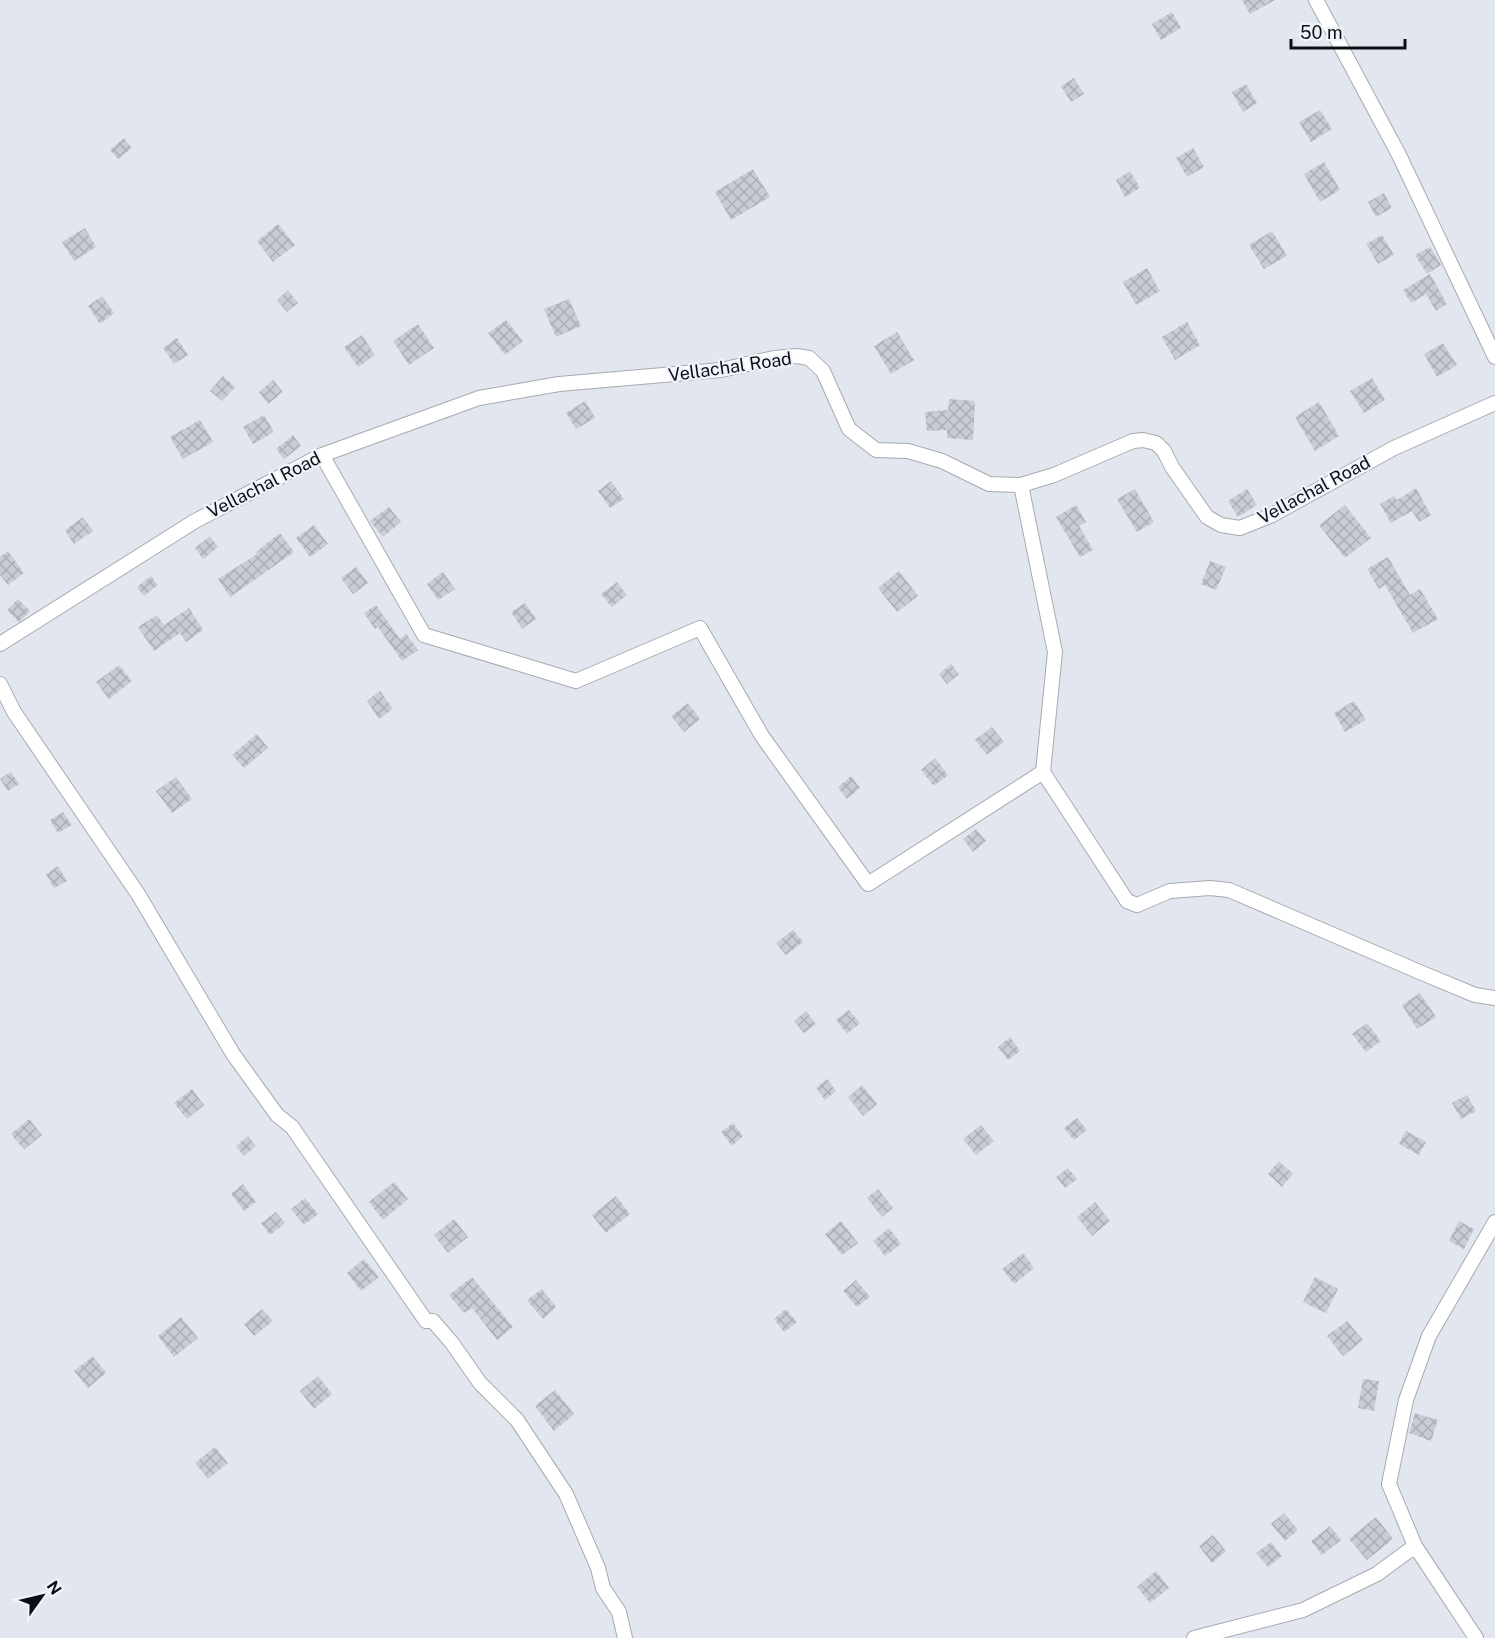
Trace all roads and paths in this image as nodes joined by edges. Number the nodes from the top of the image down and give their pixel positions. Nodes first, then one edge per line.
1 (1316, 0) edge
2 (1495, 357) edge
3 (1495, 403) edge
4 (322, 455) junction
5 (1021, 484) junction
6 (0, 644) edge
7 (0, 684) edge
8 (1043, 772) junction
9 (1495, 998) edge
10 (1495, 1222) edge
11 (1415, 1546) junction
12 (625, 1638) edge
13 (1194, 1638) edge
14 (1476, 1638) edge

1 - 2 street
3 - 5 street, Vellachal Road
4 - 5 street, Vellachal Road
4 - 6 street, Vellachal Road
4 - 8 street
5 - 8 street
7 - 12 street
8 - 9 street
10 - 11 street
11 - 13 street
11 - 14 street

